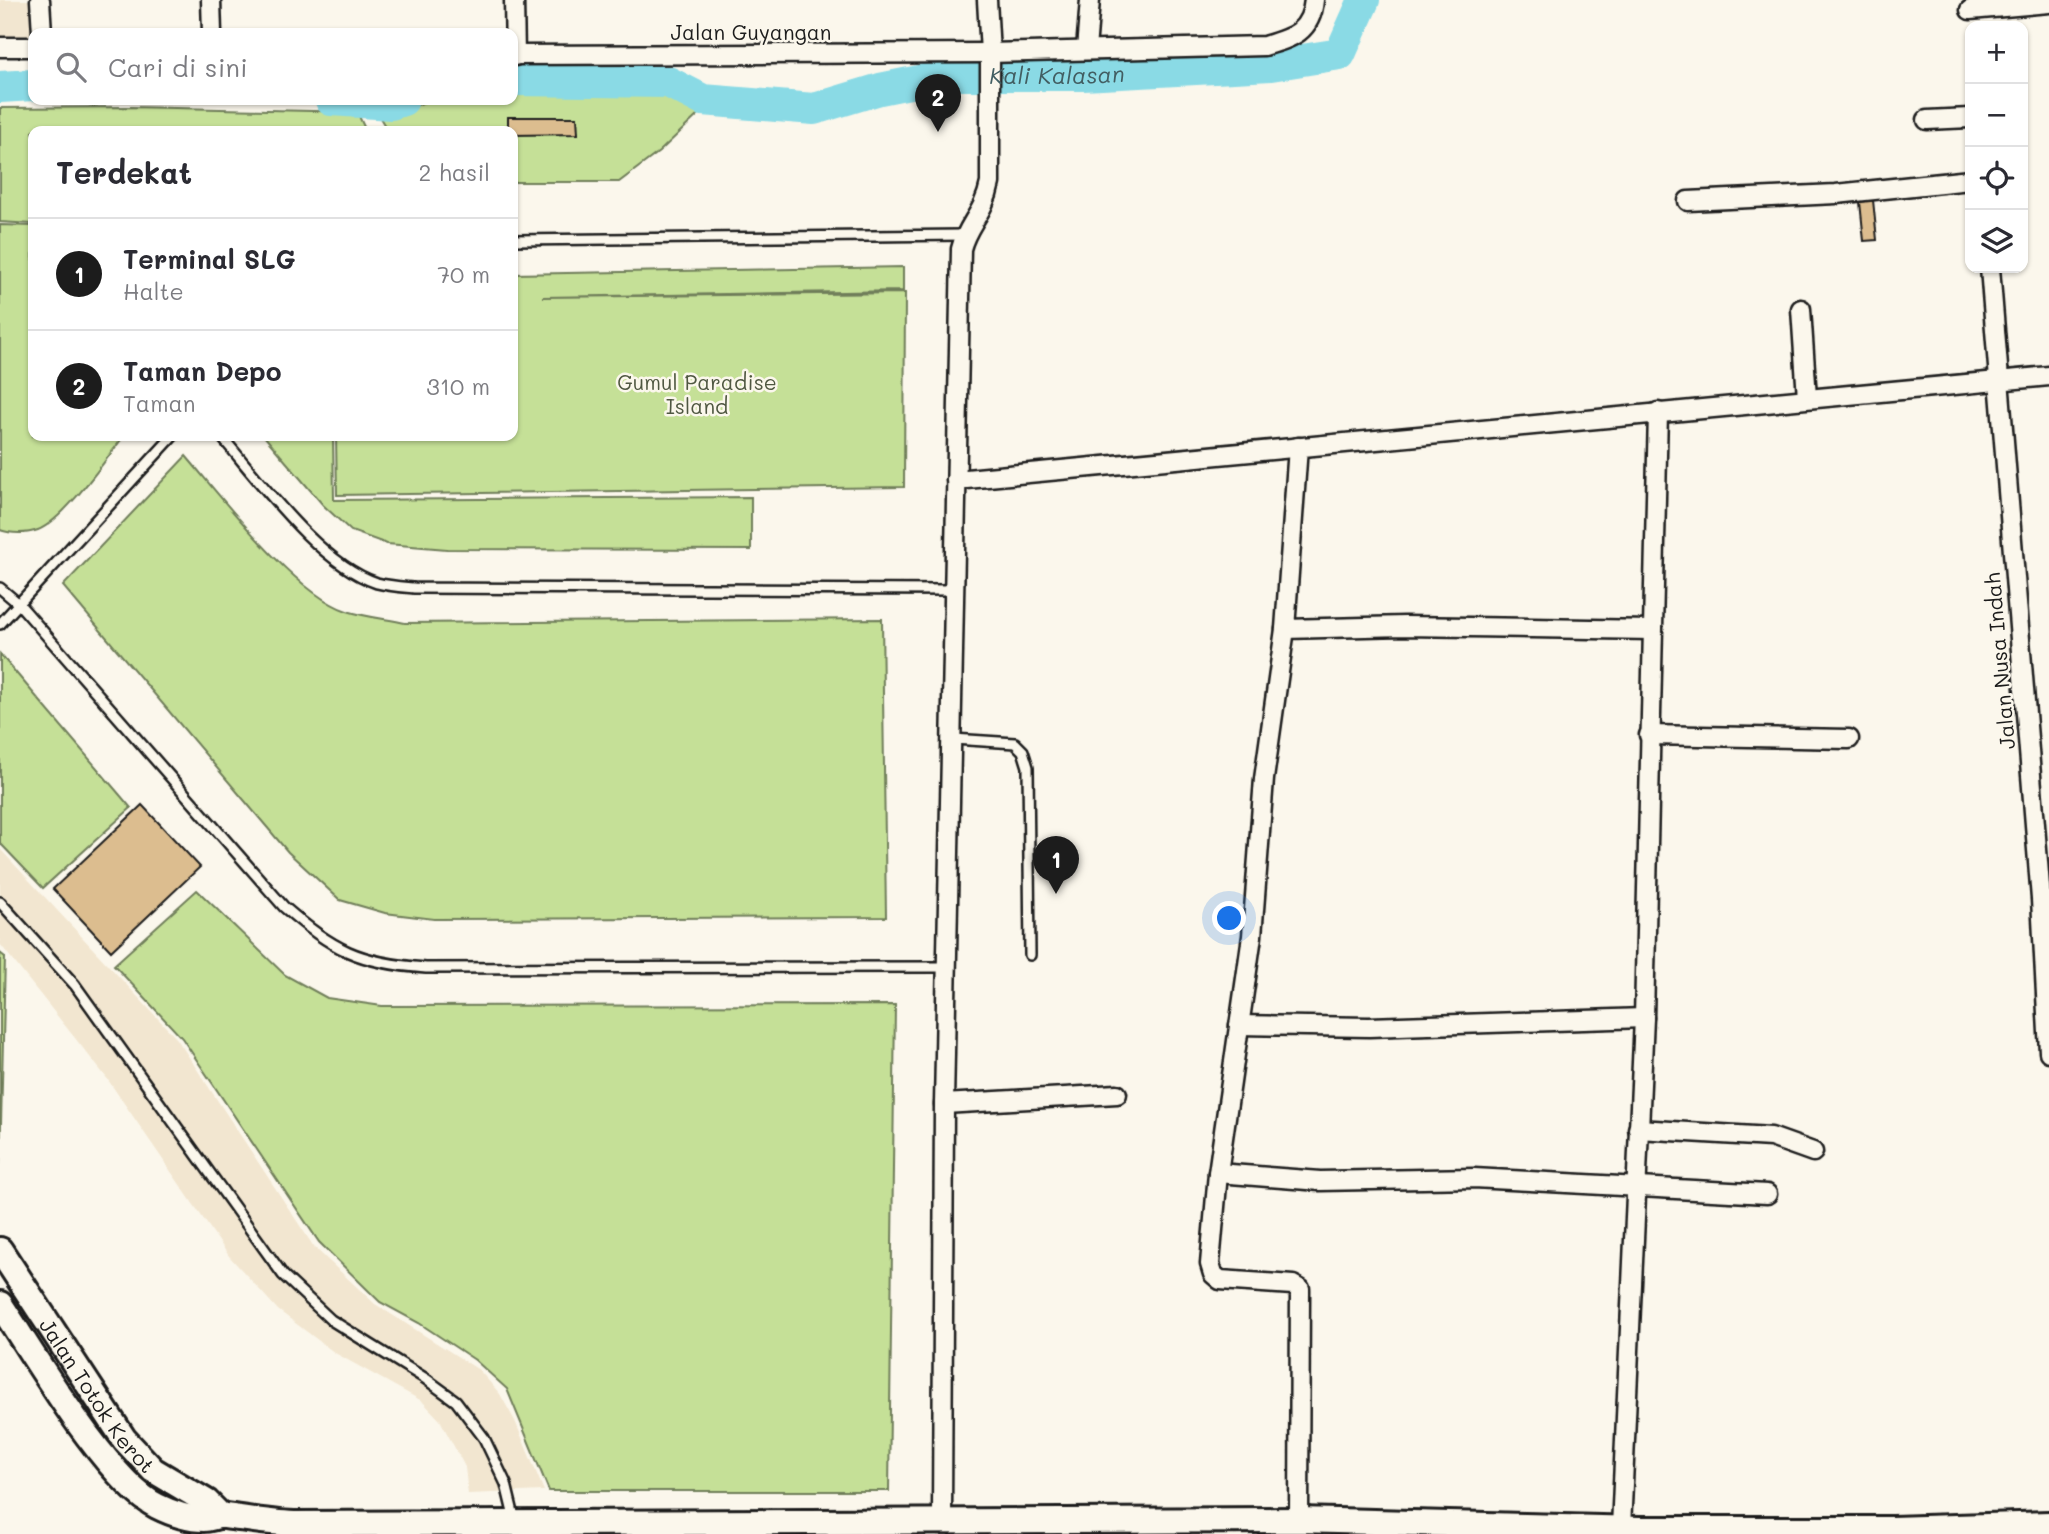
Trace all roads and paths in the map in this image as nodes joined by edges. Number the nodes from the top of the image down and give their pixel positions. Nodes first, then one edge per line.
1 (40, 0) edge
2 (211, 0) edge
3 (514, 0) edge
4 (987, 0) edge
5 (1090, 0) edge
6 (1314, 0) edge
7 (2049, 3) edge
8 (1970, 12) edge
9 (42, 28) edge
10 (212, 28) edge
11 (514, 28) edge
12 (0, 47) edge
13 (28, 47) edge
14 (1086, 50) junction
15 (518, 55) edge
16 (990, 59) junction
17 (1965, 118) edge
18 (1927, 120) dead end
19 (1965, 181) edge
20 (1688, 201) dead end
21 (964, 235) junction
22 (518, 240) edge
23 (1990, 273) edge
24 (1801, 309) dead end
25 (2049, 376) edge
26 (2000, 381) junction
27 (1807, 398) junction
28 (1658, 412) junction
29 (168, 441) edge
30 (225, 441) edge
31 (1298, 447) junction
32 (956, 480) junction
33 (0, 588) edge
34 (954, 590) junction
35 (19, 604) junction
36 (0, 624) edge
37 (1284, 629) junction
38 (1652, 630) junction
39 (1649, 735) junction
40 (953, 738) junction
41 (1849, 739) dead end
42 (0, 902) edge
43 (1030, 955) dead end
44 (948, 967) junction
45 (2048, 1017) edge
46 (1644, 1018) junction
47 (1238, 1025) junction
48 (2049, 1052) edge
49 (1117, 1094) dead end
50 (944, 1104) junction
51 (1638, 1129) junction
52 (1813, 1152) dead end
53 (1218, 1173) junction
54 (1638, 1189) junction
55 (1767, 1195) dead end
56 (0, 1250) edge
57 (0, 1304) edge
58 (221, 1516) junction
59 (1299, 1520) junction
60 (515, 1523) junction
61 (2049, 1524) edge
62 (896, 1527) edge
63 (943, 1527) edge
64 (458, 1529) edge
65 (1621, 1531) edge
66 (1910, 1531) edge

1 - 9 street
2 - 10 street
3 - 11 street
4 - 16 street
5 - 14 street
6 - 14 street, Jalan Guyangan
7 - 8 street
12 - 13 street
14 - 16 street, Jalan Guyangan
15 - 16 street, Jalan Guyangan
16 - 21 street
17 - 18 street
19 - 20 street
21 - 22 lane
21 - 32 street
23 - 26 street, Jalan Nusa Indah
24 - 27 street
25 - 26 street
26 - 27 street
26 - 45 street, Jalan Nusa Indah
27 - 28 street
28 - 31 street
28 - 38 street
29 - 35 lane
30 - 34 lane
31 - 32 street
31 - 37 street
32 - 34 street
33 - 35 lane
34 - 40 street
35 - 36 lane
35 - 44 lane
37 - 38 street
37 - 47 street
38 - 39 street
39 - 41 street
39 - 46 street
40 - 43 lane
40 - 44 street
42 - 60 lane
44 - 50 street
45 - 48 street, Jalan Nusa Indah
46 - 47 street
46 - 51 street
47 - 53 street
49 - 50 street
50 - 63 street
51 - 52 street
51 - 54 street
53 - 54 street
53 - 59 street
54 - 55 street
54 - 65 street
56 - 58 main road, Jalan Totok Kerot
57 - 58 main road, Jalan Totok Kerot
58 - 64 main road, Jalan Totok Kerot
59 - 63 main road, Jalan Totok Kerot
59 - 65 main road, Jalan Totok Kerot
60 - 62 main road, Jalan Totok Kerot
60 - 64 main road, Jalan Totok Kerot
61 - 66 main road, Jalan Totok Kerot
62 - 63 main road, Jalan Totok Kerot
65 - 66 main road, Jalan Totok Kerot

